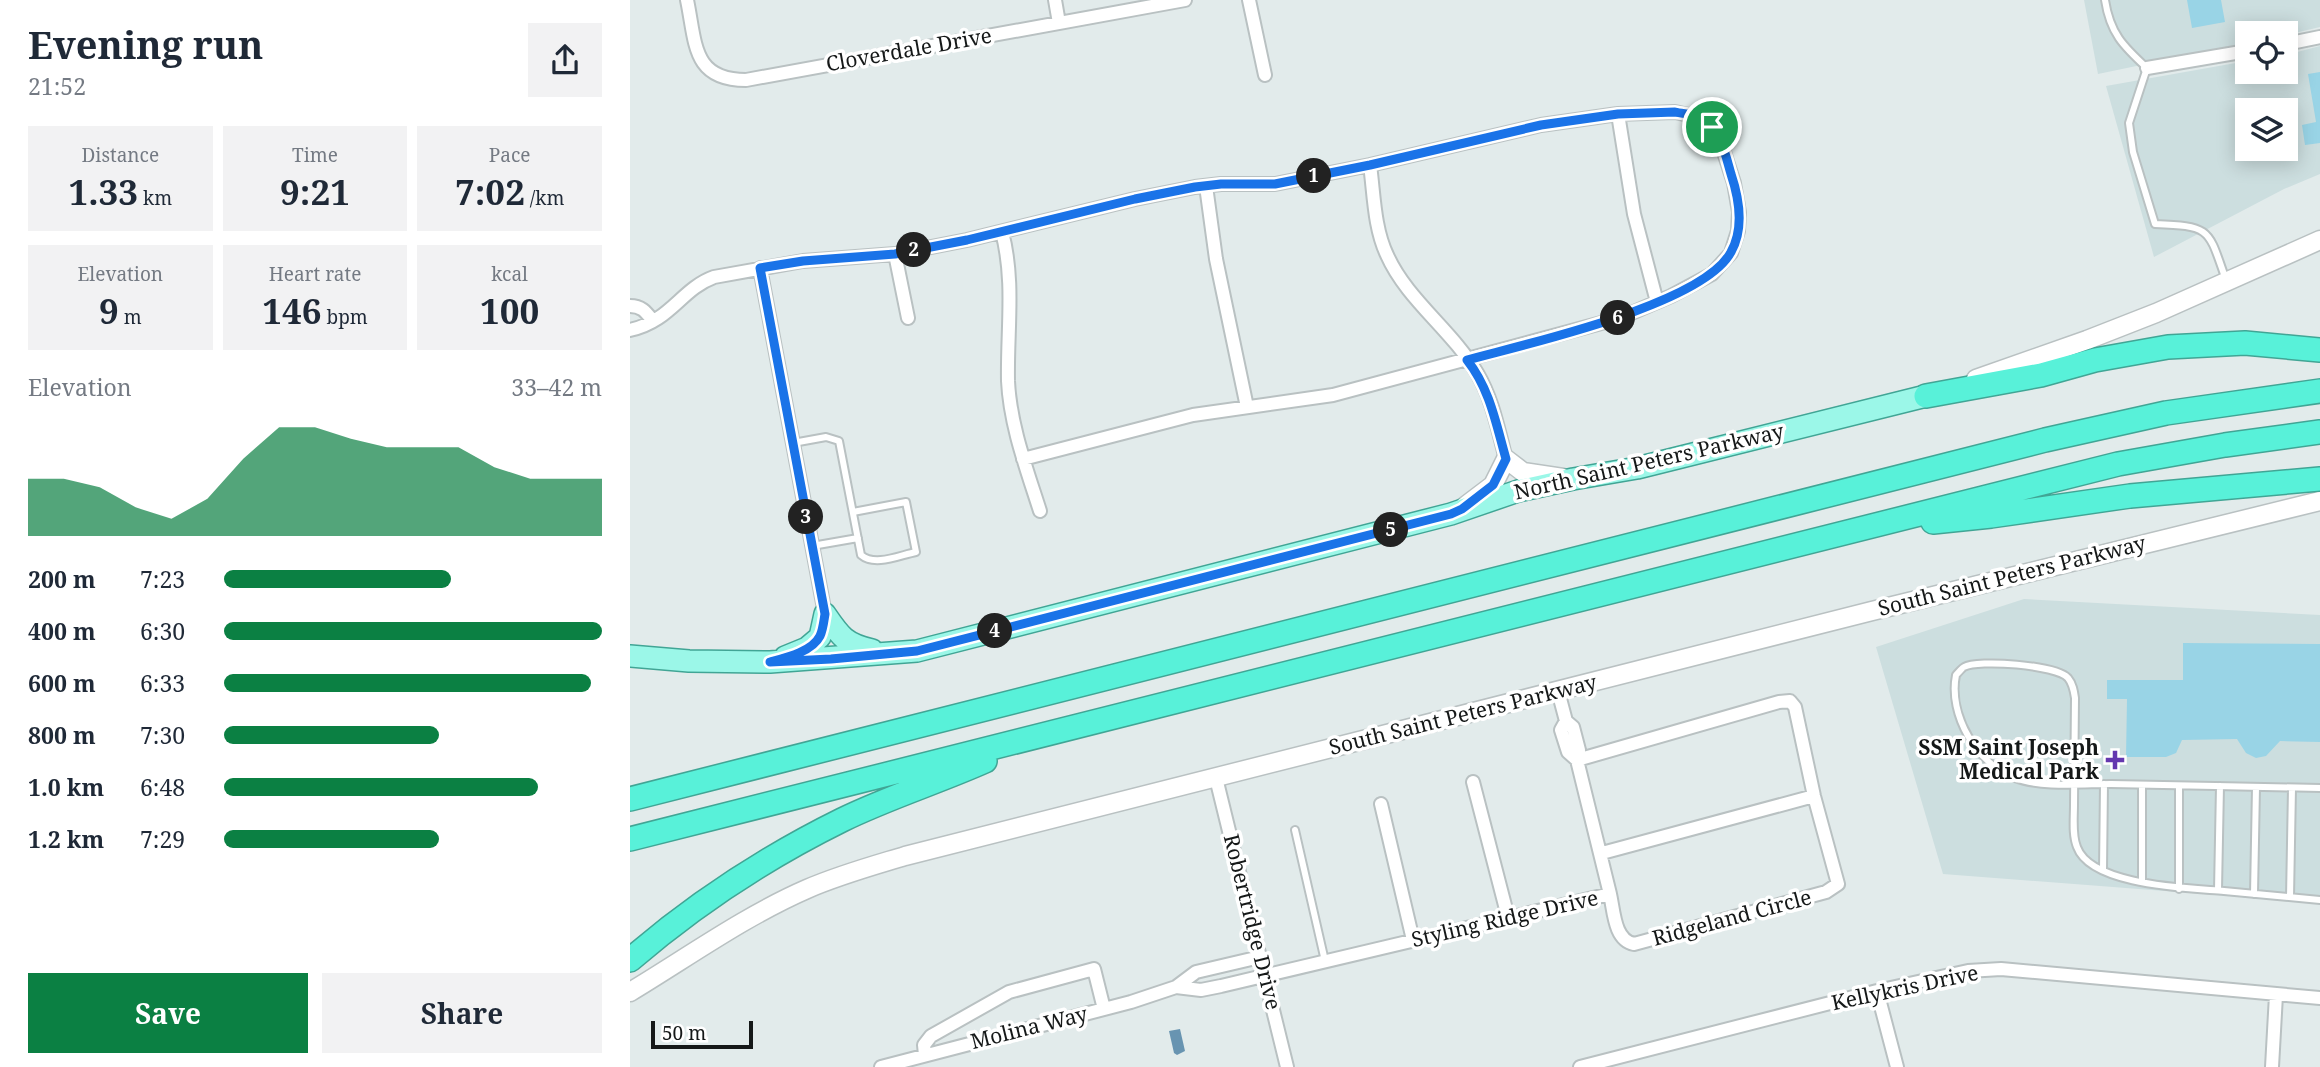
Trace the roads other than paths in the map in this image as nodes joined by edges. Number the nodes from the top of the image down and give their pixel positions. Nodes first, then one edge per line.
1 (687, 0) edge
2 (1055, 0) edge
3 (1185, 0) edge
4 (1248, 0) edge
5 (2105, 0) edge
6 (1059, 23) junction
7 (2320, 37) edge
8 (2298, 42) edge
9 (2235, 53) edge
10 (2147, 68) junction
11 (1265, 75) dead end
12 (1618, 114) junction
13 (1370, 165) junction
14 (1206, 186) junction
15 (1002, 232) junction
16 (2320, 240) edge
17 (895, 254) junction
18 (760, 268) junction
19 (2227, 281) junction
20 (1657, 302) junction
21 (632, 303) edge
22 (908, 318) dead end
23 (653, 321) junction
24 (630, 330) edge
25 (2320, 350) edge
26 (1467, 360) junction
27 (2320, 391) edge
28 (1926, 396) junction
29 (1247, 407) junction
30 (2320, 432) edge
31 (793, 443) junction
32 (1023, 459) junction
33 (1506, 459) junction
34 (1573, 479) junction
35 (2320, 479) edge
36 (2320, 501) edge
37 (1462, 509) junction
38 (1040, 511) dead end
39 (853, 512) junction
40 (1861, 529) junction
41 (858, 538) junction
42 (812, 546) junction
43 (825, 614) junction
44 (884, 653) junction
45 (630, 656) edge
46 (770, 662) junction
47 (1558, 691) junction
48 (1035, 737) junction
49 (1577, 760) junction
50 (1216, 778) junction
51 (1473, 782) dead end
52 (2074, 783) junction
53 (2104, 784) junction
54 (2142, 785) junction
55 (2179, 786) junction
56 (2220, 786) junction
57 (2256, 787) junction
58 (2292, 788) junction
59 (2320, 788) edge
60 (1814, 796) junction
61 (630, 799) edge
62 (1381, 804) dead end
63 (1295, 830) dead end
64 (630, 839) edge
65 (1602, 853) junction
66 (2103, 870) junction
67 (2141, 883) junction
68 (2179, 889) junction
69 (2218, 890) junction
70 (1610, 894) junction
71 (2254, 894) junction
72 (2290, 897) junction
73 (2320, 900) edge
74 (1508, 917) junction
75 (1413, 940) junction
76 (1261, 957) junction
77 (630, 960) edge
78 (1325, 961) junction
79 (1265, 975) junction
80 (1176, 987) junction
81 (1877, 991) junction
82 (630, 992) edge
83 (2276, 995) junction
84 (2320, 998) edge
85 (1104, 1009) junction
86 (925, 1055) junction
87 (881, 1067) edge
88 (1287, 1067) edge
89 (1580, 1067) edge
90 (1897, 1067) edge
91 (2272, 1067) edge

1 - 6 street, Cloverdale Drive
2 - 6 street
3 - 6 street, Cloverdale Drive
4 - 11 street
5 - 10 lane
7 - 8 street
9 - 10 street
10 - 19 lane
12 - 13 street
12 - 20 street
12 - 20 street
13 - 14 street
13 - 26 street
14 - 15 street
14 - 29 street
15 - 17 street
15 - 32 street
16 - 19 main road, North Saint Peters Parkway
17 - 18 street
17 - 22 street
18 - 23 street
18 - 31 street
19 - 28 main road, North Saint Peters Parkway
20 - 26 street
21 - 23 street
23 - 24 street
25 - 28 highway
26 - 29 street
26 - 33 street
27 - 61 highway
28 - 34 main road, North Saint Peters Parkway
29 - 32 street
30 - 40 highway
31 - 39 lane
31 - 42 street
32 - 38 street
33 - 34 main road
33 - 37 main road
34 - 37 main road, North Saint Peters Parkway
35 - 40 highway
36 - 47 main road, South Saint Peters Parkway
37 - 44 main road, North Saint Peters Parkway
39 - 41 lane
39 - 41 lane
40 - 48 highway
41 - 42 lane
42 - 43 street
43 - 44 main road
43 - 46 main road
44 - 46 main road, North Saint Peters Parkway
45 - 46 main road, North Saint Peters Parkway
47 - 49 street, Styling Ridge Drive
47 - 50 main road, South Saint Peters Parkway
48 - 64 highway
48 - 77 highway
49 - 60 street, Ridgeland Circle
49 - 65 street, Styling Ridge Drive
50 - 76 street, Robertridge Drive
50 - 82 main road, South Saint Peters Parkway
51 - 74 street
52 - 52 lane
52 - 53 lane
52 - 66 lane
53 - 54 lane
53 - 66 lane
54 - 55 lane
54 - 67 lane
55 - 56 lane
55 - 68 lane
56 - 57 lane
56 - 69 lane
57 - 58 lane
57 - 71 lane
58 - 59 lane
58 - 72 lane
60 - 65 street
60 - 70 street, Ridgeland Circle
62 - 75 street
63 - 78 lane
65 - 70 street, Styling Ridge Drive
66 - 67 lane
67 - 68 lane
68 - 69 lane
69 - 71 lane
70 - 74 street, Styling Ridge Drive
71 - 72 lane
72 - 73 lane
74 - 75 street, Styling Ridge Drive
75 - 78 street, Styling Ridge Drive
76 - 79 street, Robertridge Drive
76 - 80 street, Molina Way
78 - 79 street, Styling Ridge Drive
79 - 80 street, Molina Way
79 - 88 street, Robertridge Drive
80 - 85 street, Molina Way
81 - 83 street, Kellykris Drive
81 - 89 street, Kellykris Drive
81 - 90 street
83 - 84 street, Kellykris Drive
83 - 91 street
85 - 86 street, Molina Way
85 - 86 street
86 - 87 street, Molina Way

